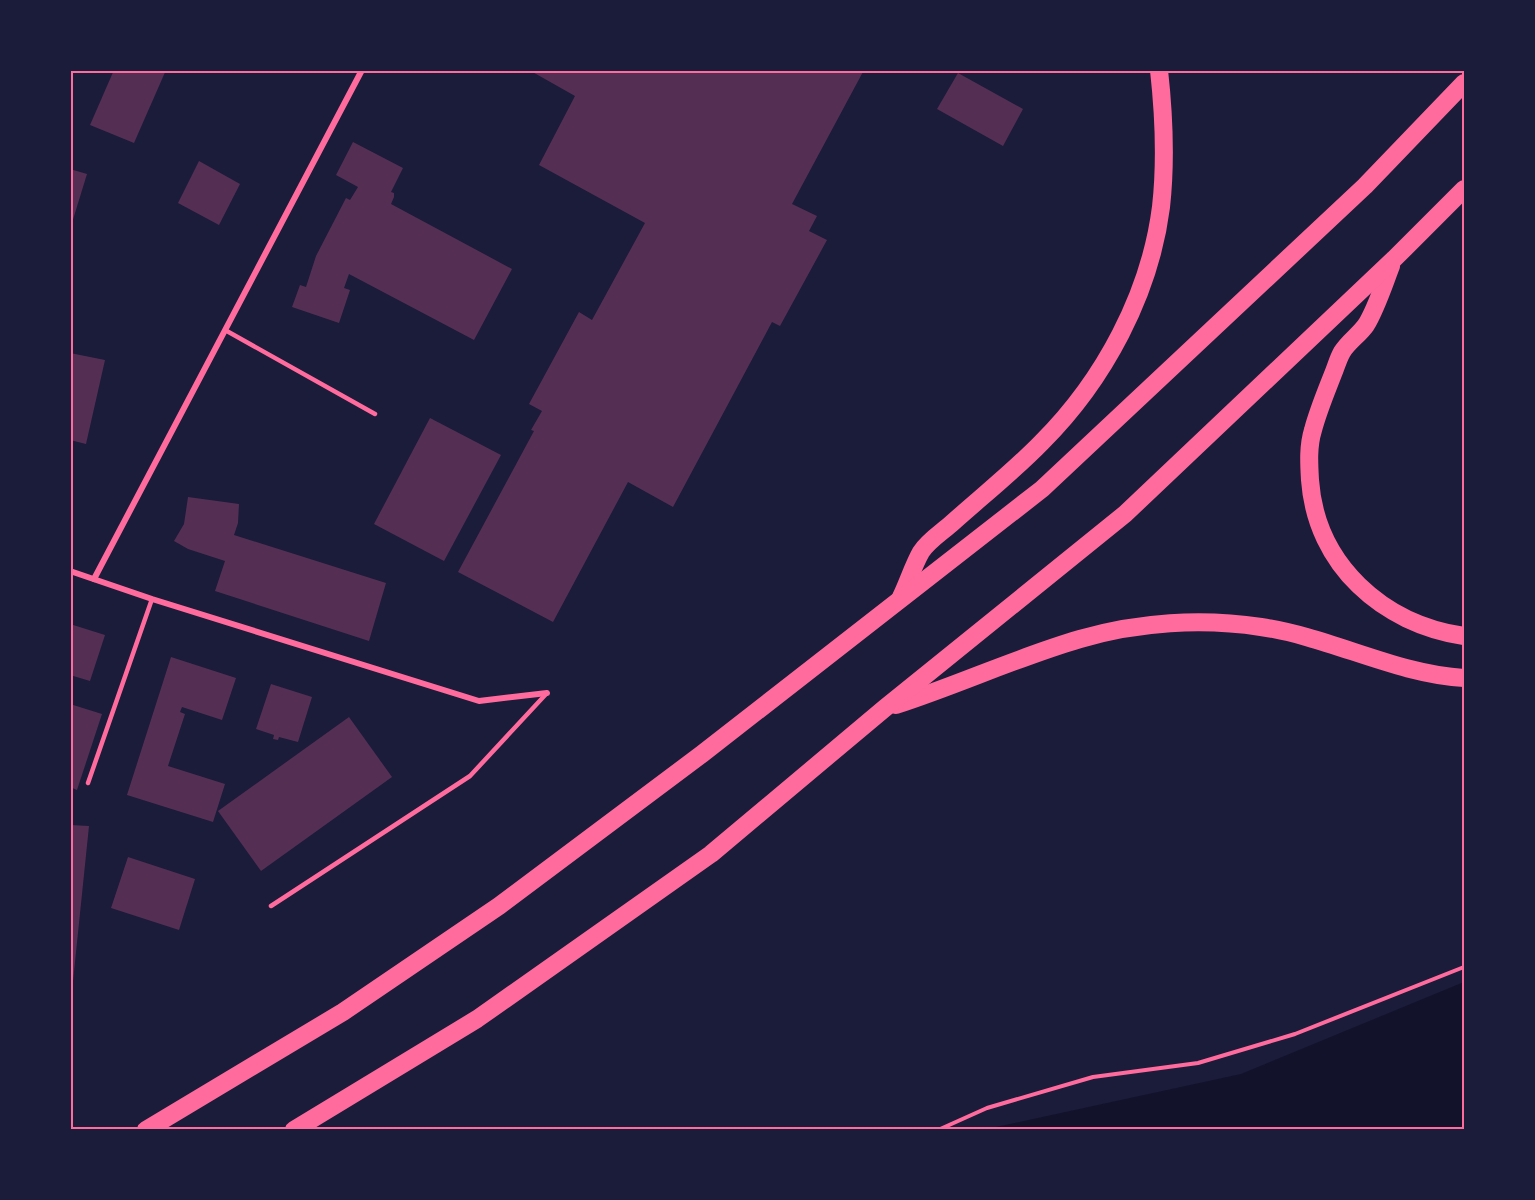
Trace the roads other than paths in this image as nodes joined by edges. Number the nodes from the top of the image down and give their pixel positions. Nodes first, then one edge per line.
1 (362, 70) edge
2 (1159, 70) edge
3 (1464, 83) edge
4 (1464, 189) edge
5 (1394, 259) junction
6 (225, 330) junction
7 (375, 414) dead end
8 (70, 572) edge
9 (94, 579) junction
10 (152, 599) junction
11 (900, 599) junction
12 (1464, 636) edge
13 (1464, 678) edge
14 (547, 693) joint
15 (885, 708) junction
16 (88, 783) dead end
17 (271, 906) dead end
18 (146, 1130) edge
19 (294, 1130) edge

1 - 6 street
2 - 11 highway
3 - 11 highway
4 - 5 highway
5 - 12 highway
5 - 15 highway
6 - 7 lane
6 - 9 street
8 - 9 street
9 - 10 street
10 - 14 street
10 - 16 lane
11 - 18 highway
13 - 15 highway
14 - 17 lane
15 - 19 highway

